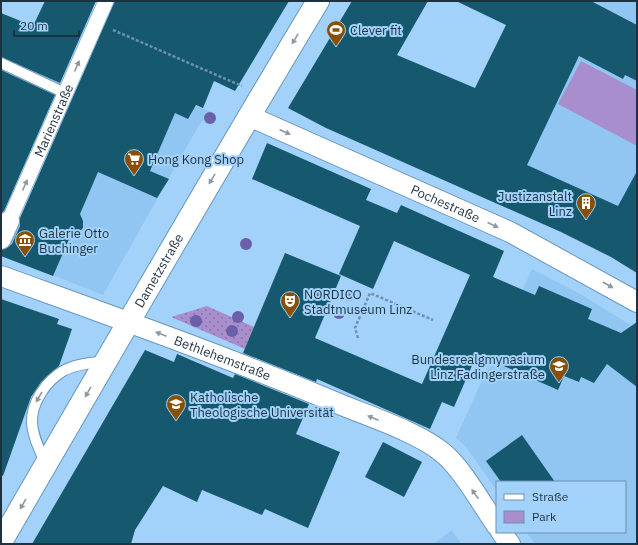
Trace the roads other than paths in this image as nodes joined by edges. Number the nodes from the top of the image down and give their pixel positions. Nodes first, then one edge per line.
1 (106, 1) edge
2 (318, 1) edge
3 (1, 63) edge
4 (65, 93) junction
5 (249, 116) junction
6 (9, 220) joint
7 (1, 239) edge
8 (1, 276) edge
9 (637, 302) edge
10 (128, 321) junction
11 (107, 360) junction
12 (46, 464) junction
13 (496, 525) edge
14 (503, 533) edge
15 (1, 542) edge
16 (510, 544) edge

4 -> 1 street, Marienstraße
2 -> 5 main road, Dametzstraße
3 - 4 lane
6 -> 4 street, Marienstraße
5 -> 9 street, Pochestraße
5 -> 10 main road, Dametzstraße
6 - 7 street, Marienstraße
8 - 10 street, Bethlehemstraße
10 - 11 main road, Dametzstraße
13 -> 10 street, Bethlehemstraße
11 -> 12 main road, Dametzstraße
11 -> 12 lane
12 -> 15 main road, Dametzstraße
14 - 16 street

